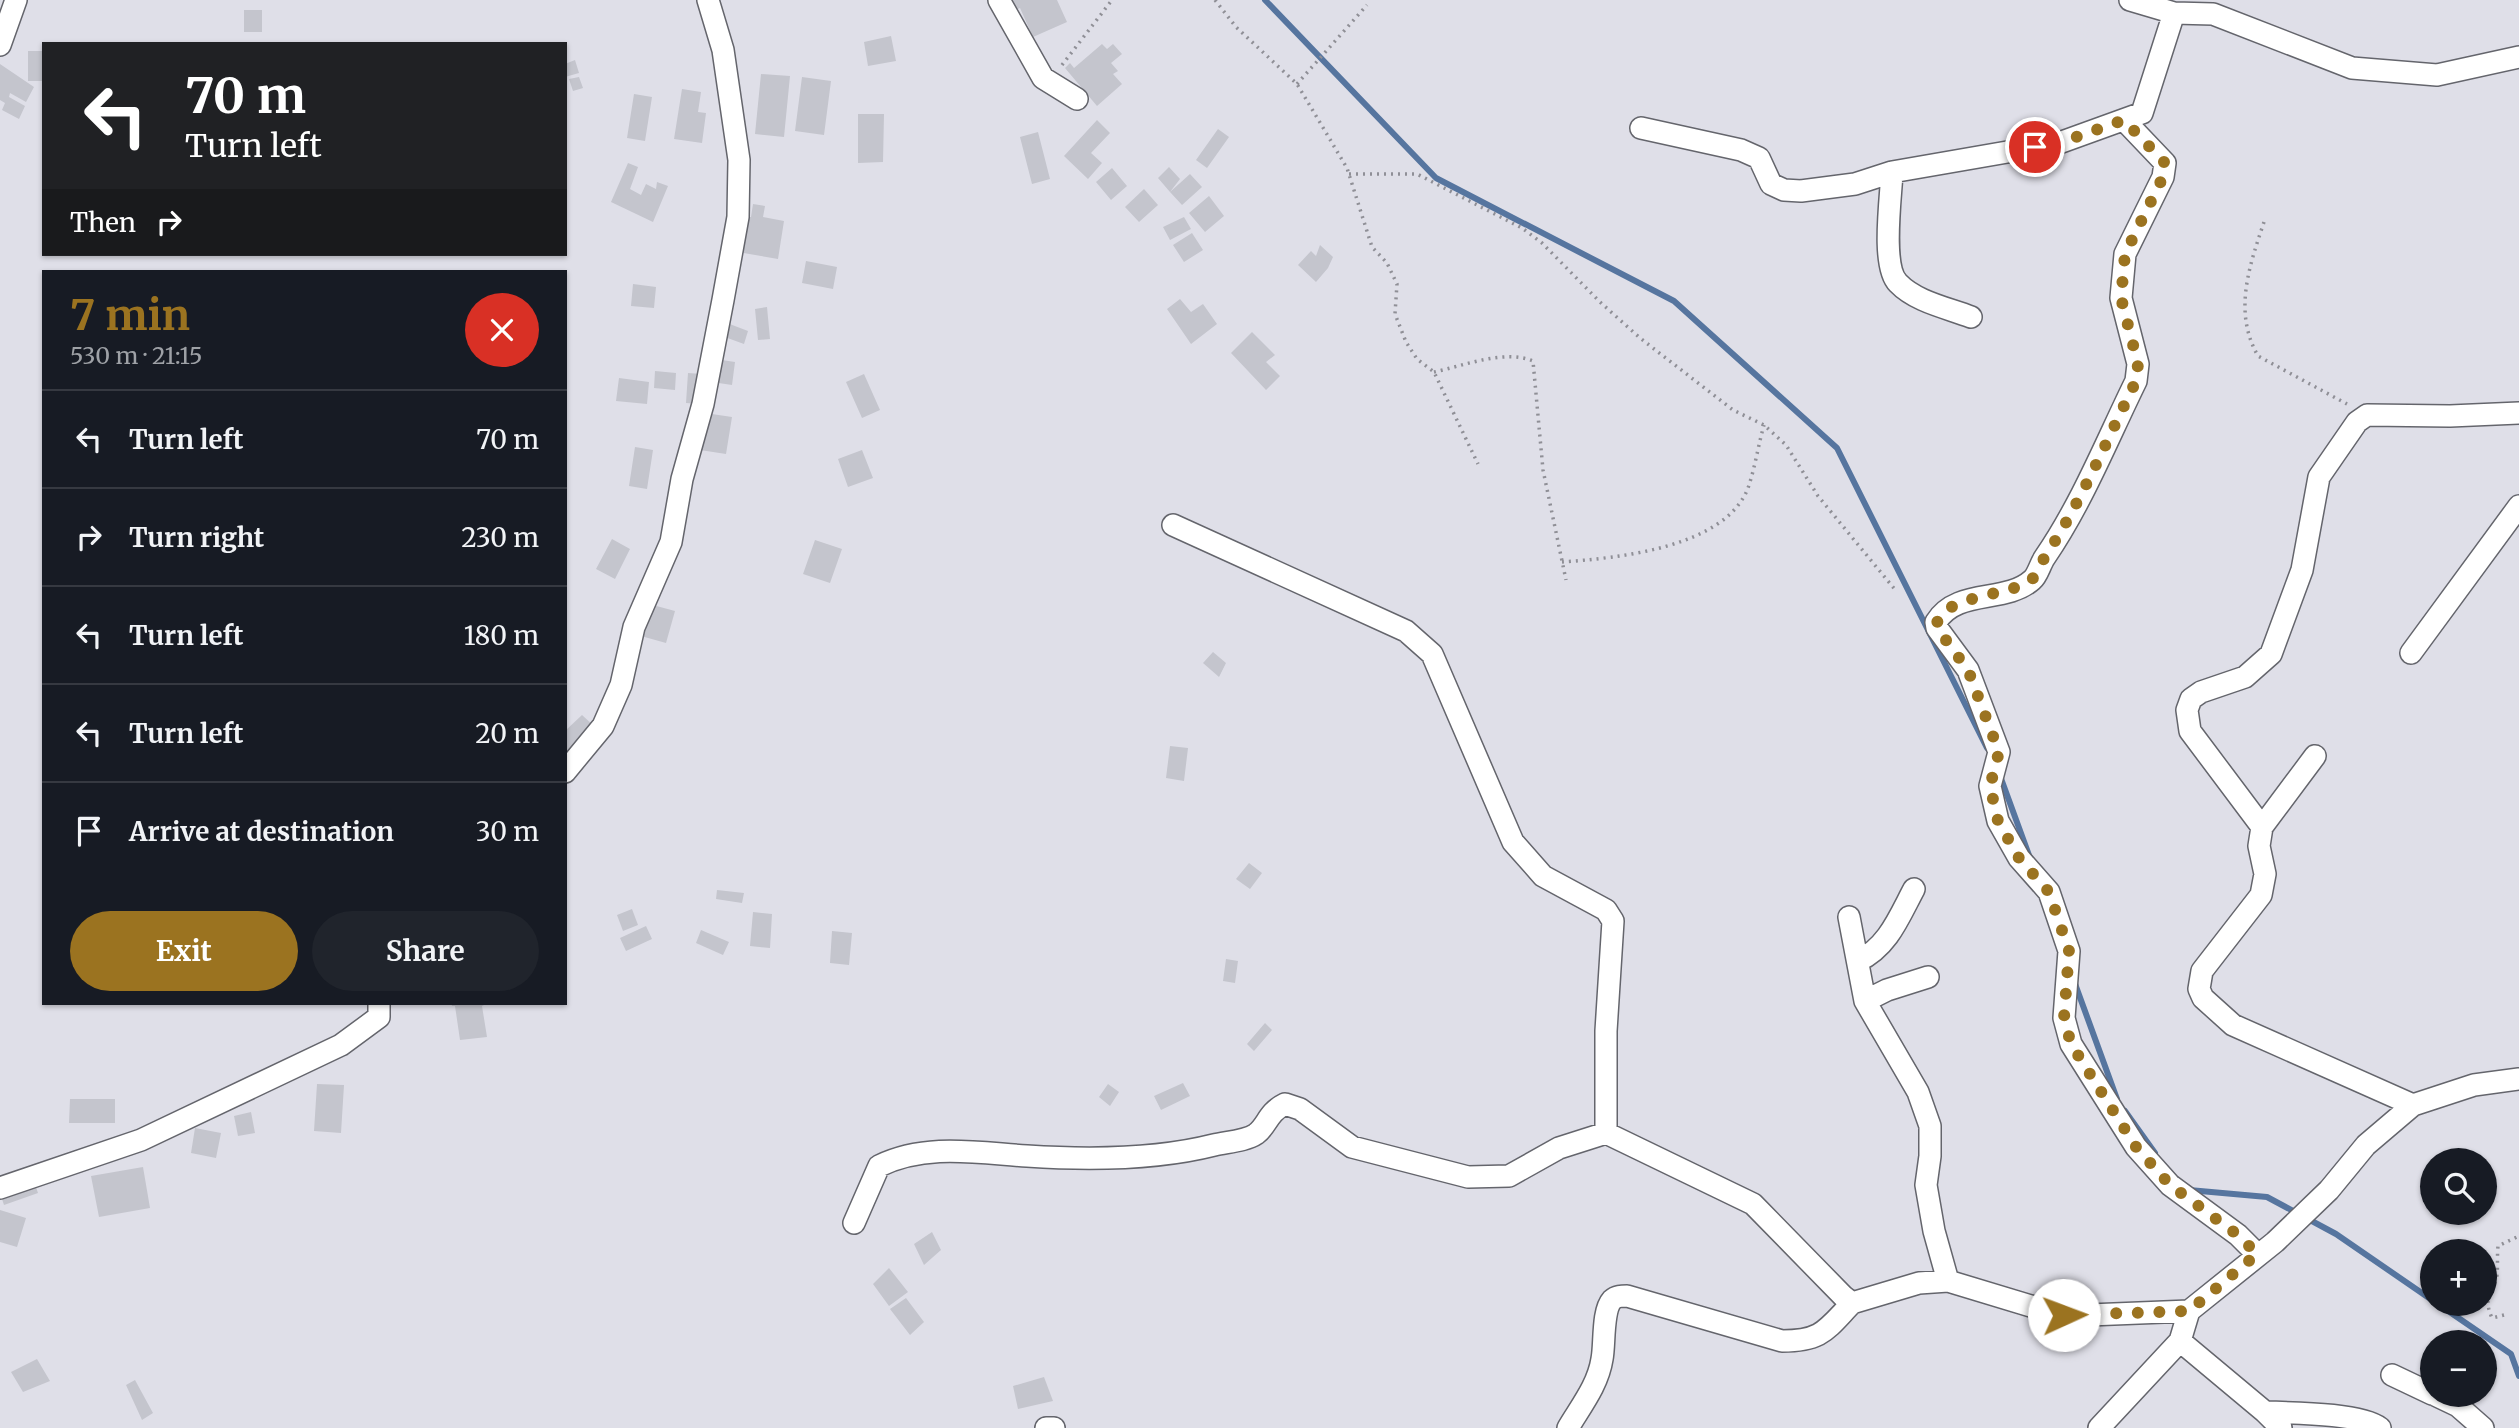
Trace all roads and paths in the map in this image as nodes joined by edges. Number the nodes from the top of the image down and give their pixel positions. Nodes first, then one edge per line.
1 (16, 0) edge
2 (708, 0) edge
3 (999, 0) edge
4 (1112, 0) edge
5 (1215, 0) edge
6 (2130, 0) edge
7 (1367, 5) dead end
8 (2215, 7) edge
9 (2175, 13) junction
10 (0, 45) edge
11 (2519, 57) edge
12 (1043, 78) junction
13 (1297, 84) junction
14 (1077, 99) dead end
15 (2124, 120) junction
16 (1641, 128) dead end
17 (1892, 173) junction
18 (1349, 174) junction
19 (2264, 222) dead end
20 (1971, 317) dead end
21 (1434, 372) junction
22 (2519, 413) edge
23 (2367, 415) junction
24 (1763, 425) junction
25 (1478, 464) dead end
26 (2519, 506) edge
27 (1172, 524) dead end
28 (1562, 562) junction
29 (1566, 580) dead end
30 (1897, 592) dead end
31 (2411, 653) dead end
32 (2315, 756) dead end
33 (567, 770) edge
34 (2262, 827) junction
35 (1914, 889) dead end
36 (1849, 917) dead end
37 (1858, 961) junction
38 (1928, 977) dead end
39 (1865, 1001) junction
40 (379, 1005) edge
41 (2519, 1079) edge
42 (2413, 1105) junction
43 (1606, 1133) junction
44 (0, 1188) edge
45 (854, 1223) dead end
46 (2519, 1236) edge
47 (2257, 1254) junction
48 (1948, 1281) junction
49 (1853, 1303) junction
50 (2189, 1311) junction
51 (2504, 1315) dead end
52 (2180, 1341) junction
53 (2392, 1375) dead end
54 (2420, 1388) edge
55 (2459, 1407) edge
56 (2265, 1412) junction
57 (1045, 1428) edge
58 (1054, 1428) edge
59 (1568, 1428) edge
60 (2099, 1428) edge
61 (2281, 1428) edge
62 (2380, 1428) edge
63 (2483, 1428) edge

1 - 10 street
2 - 33 street
3 - 12 street
4 - 12 path
5 - 13 path
6 - 9 street
7 - 13 path
8 - 9 street
8 - 11 street
9 - 15 street
12 - 14 street
13 - 18 path
15 - 17 street
15 - 47 street
16 - 17 street
17 - 20 street
18 - 21 path
18 - 24 path
19 - 23 path
21 - 25 path
21 - 28 path
22 - 23 street
23 - 34 street
24 - 28 path
24 - 30 path
26 - 31 street
27 - 43 street
28 - 29 path
32 - 34 street
34 - 42 street
35 - 37 street
36 - 37 street
37 - 39 street
38 - 39 street
39 - 48 street
40 - 44 street
41 - 42 street
42 - 47 street
43 - 45 street
43 - 49 street
46 - 51 path
47 - 50 street
48 - 49 street
48 - 50 street
49 - 59 street
50 - 52 street
52 - 56 street
52 - 60 street
53 - 54 street
55 - 63 street
56 - 61 street
56 - 62 street
57 - 58 street

